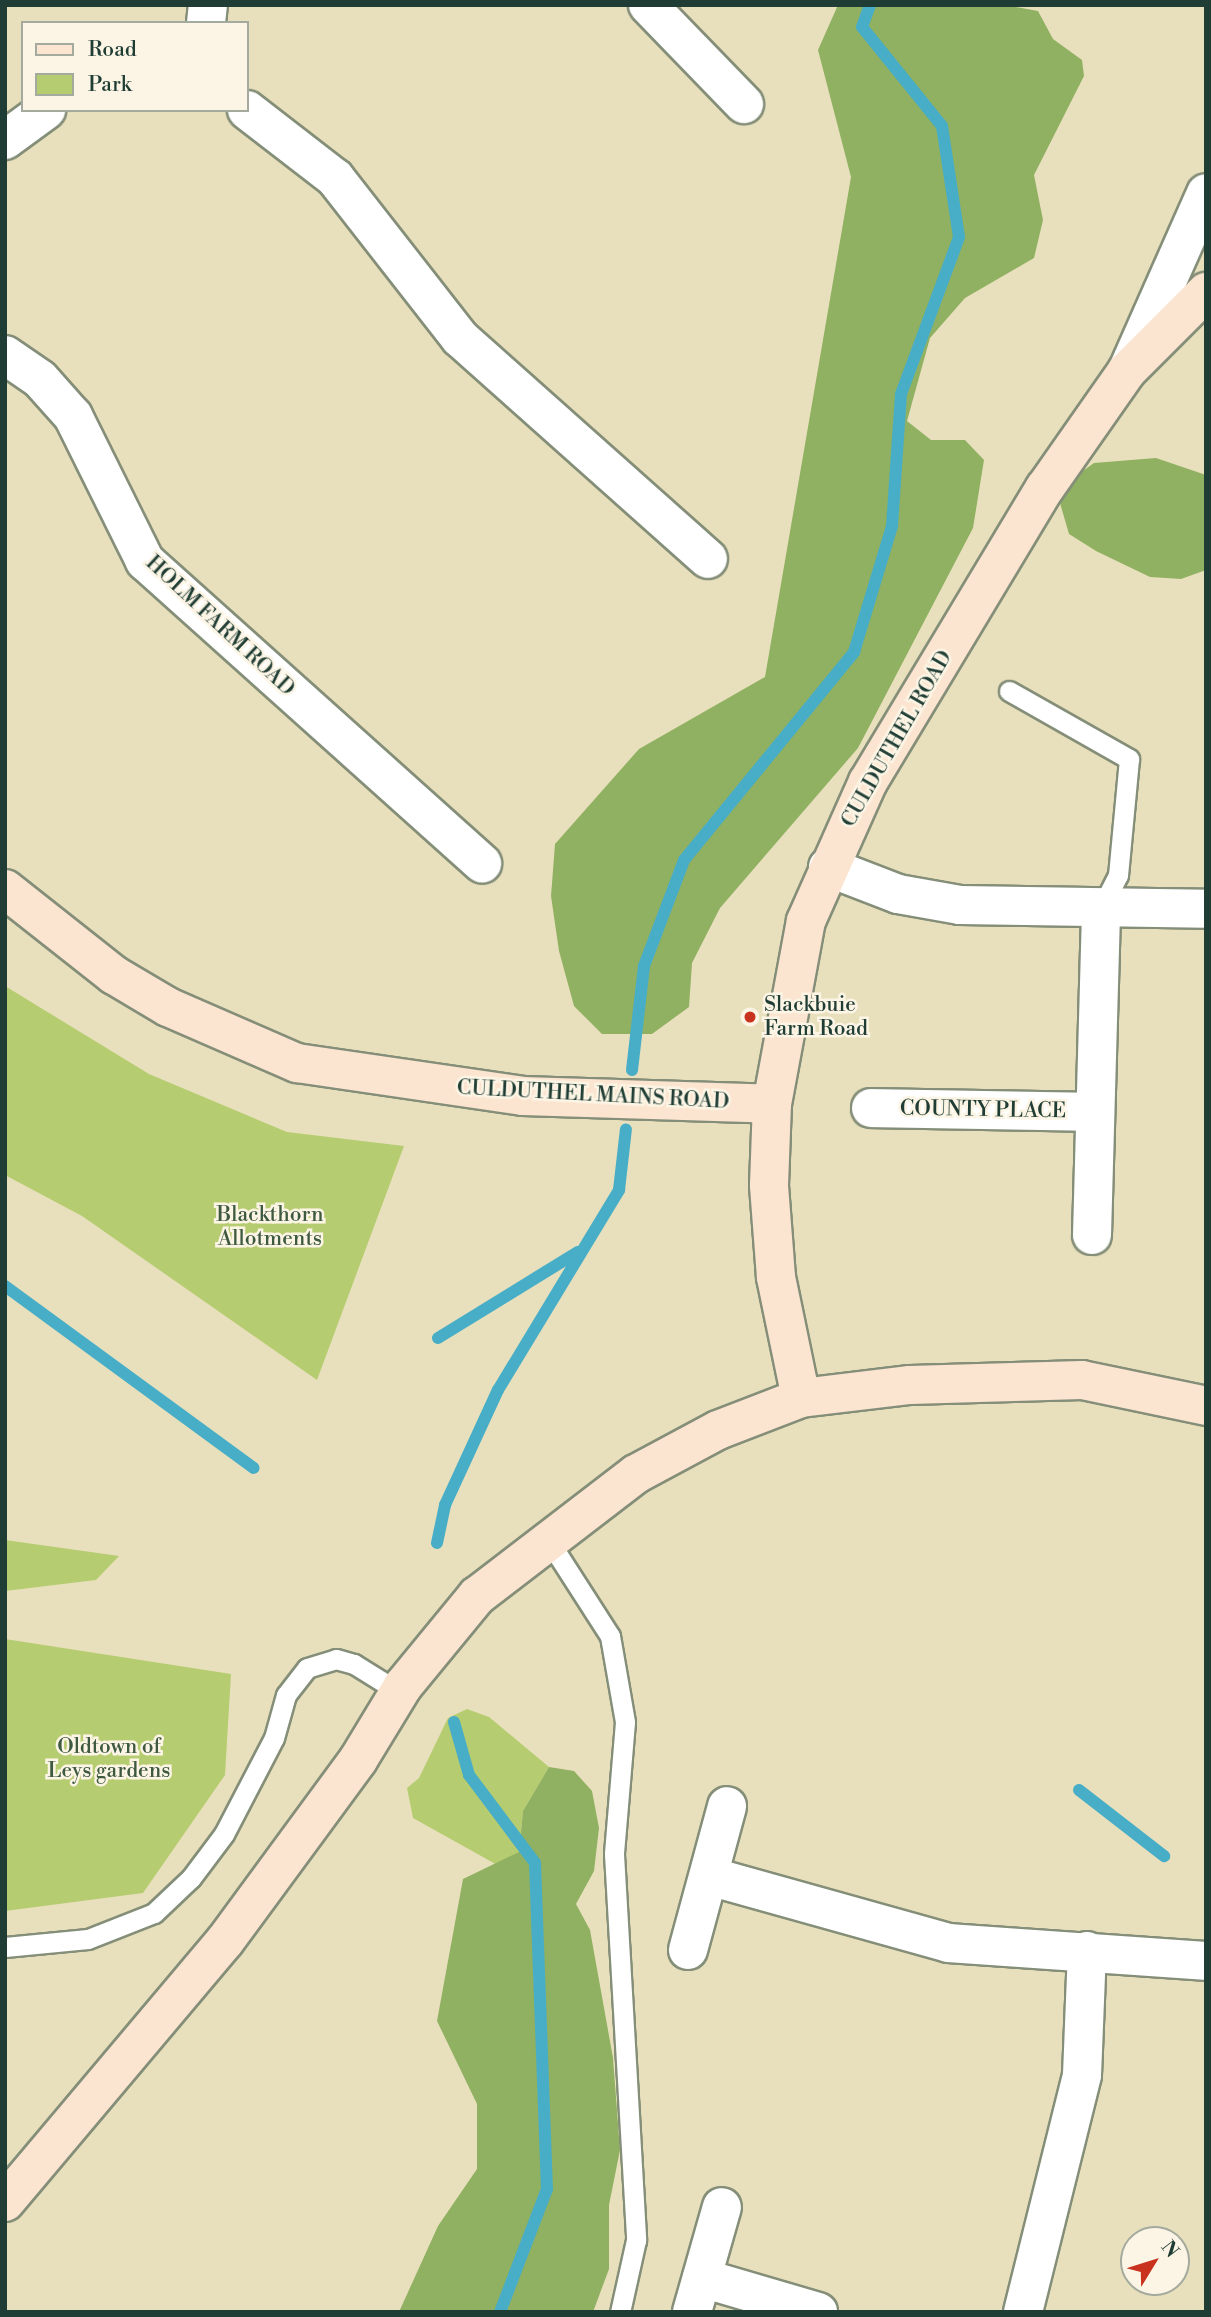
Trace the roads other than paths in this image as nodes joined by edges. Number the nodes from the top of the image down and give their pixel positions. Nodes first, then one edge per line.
1 (648, 5) edge
2 (744, 104) dead end
3 (248, 111) edge
4 (43, 112) edge
5 (5, 140) edge
6 (1206, 193) edge
7 (1206, 292) edge
8 (5, 355) edge
9 (1127, 371) junction
10 (708, 559) dead end
11 (1009, 691) dead end
12 (482, 863) dead end
13 (828, 867) junction
14 (5, 889) edge
15 (1101, 908) junction
16 (1206, 909) edge
17 (772, 1104) junction
18 (871, 1108) dead end
19 (1095, 1111) junction
20 (1091, 1235) dead end
21 (801, 1398) junction
22 (1206, 1406) edge
23 (547, 1538) junction
24 (399, 1692) junction
25 (726, 1806) dead end
26 (709, 1876) junction
27 (5, 1947) edge
28 (688, 1950) dead end
29 (1087, 1951) junction
30 (1206, 1961) edge
31 (5, 2202) edge
32 (722, 2207) dead end
33 (697, 2295) edge
34 (620, 2312) edge
35 (818, 2312) edge
36 (1023, 2312) edge

1 - 2 street
3 - 10 street
4 - 5 street
6 - 9 street, CULDUTHEL ROAD
7 - 9 main road, CULDUTHEL ROAD
8 - 12 street, HOLM FARM ROAD
9 - 13 main road, CULDUTHEL ROAD
11 - 15 lane
13 - 15 street
13 - 17 main road, CULDUTHEL ROAD
14 - 17 main road, CULDUTHEL MAINS ROAD
15 - 16 street
15 - 19 street, COUNTY PLACE
17 - 21 main road, CULDUTHEL ROAD
18 - 19 street, COUNTY PLACE
19 - 20 street, COUNTY PLACE
21 - 22 main road
21 - 23 main road
23 - 24 main road
23 - 34 lane
24 - 27 lane
24 - 31 main road
25 - 26 street
26 - 28 street
26 - 29 street
29 - 30 street
29 - 36 street
32 - 33 street
33 - 35 street

